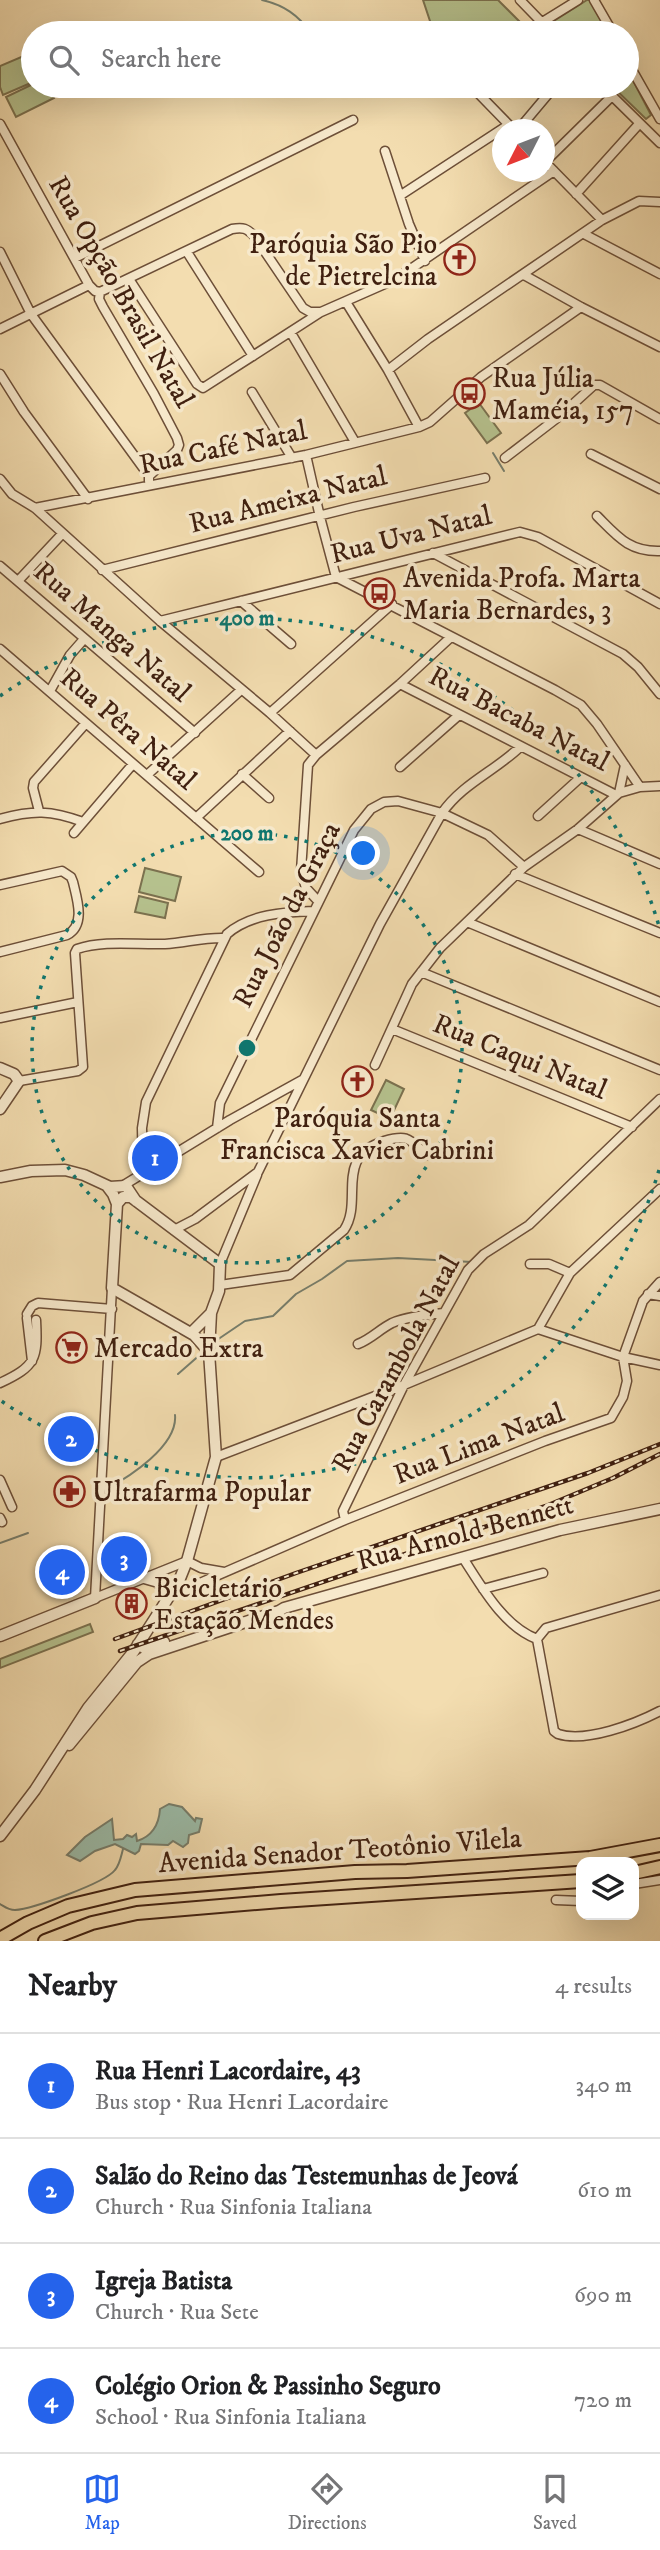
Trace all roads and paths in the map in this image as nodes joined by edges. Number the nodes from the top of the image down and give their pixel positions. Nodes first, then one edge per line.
1 (520, 0) edge
2 (578, 0) edge
3 (594, 0) edge
4 (539, 21) edge
5 (544, 21) edge
6 (605, 21) edge
7 (639, 82) edge
8 (483, 98) edge
9 (543, 98) edge
10 (610, 98) edge
11 (614, 98) edge
12 (504, 119) edge
13 (522, 119) edge
14 (660, 119) edge
15 (353, 120) dead end
16 (0, 124) edge
17 (639, 124) junction
18 (660, 125) edge
19 (649, 133) junction
20 (492, 141) edge
21 (660, 144) edge
22 (385, 151) dead end
23 (555, 152) edge
24 (555, 172) edge
25 (538, 182) edge
26 (576, 194) junction
27 (401, 195) junction
28 (660, 202) edge
29 (602, 220) junction
30 (584, 234) junction
31 (0, 252) edge
32 (187, 252) junction
33 (75, 258) junction
34 (425, 261) junction
35 (540, 264) junction
36 (660, 274) edge
37 (524, 275) junction
38 (129, 279) junction
39 (541, 284) junction
40 (89, 285) junction
41 (100, 292) junction
42 (346, 302) junction
43 (581, 307) junction
44 (321, 312) junction
45 (31, 314) junction
46 (0, 329) edge
47 (291, 332) junction
48 (660, 347) edge
49 (253, 356) junction
50 (388, 370) junction
51 (0, 374) edge
52 (252, 392) dead end
53 (660, 419) edge
54 (419, 427) junction
55 (355, 442) junction
56 (591, 454) dead end
57 (306, 455) junction
58 (292, 458) junction
59 (505, 458) dead end
60 (149, 476) junction
61 (485, 478) dead end
62 (658, 478) dead end
63 (0, 479) edge
64 (150, 487) junction
65 (659, 488) edge
66 (89, 499) junction
67 (35, 508) junction
68 (597, 516) dead end
69 (320, 517) junction
70 (62, 534) junction
71 (660, 551) edge
72 (433, 553) junction
73 (0, 566) edge
74 (102, 570) junction
75 (336, 577) junction
76 (18, 581) junction
77 (241, 601) junction
78 (392, 604) junction
79 (660, 604) edge
80 (160, 621) junction
81 (451, 637) junction
82 (83, 639) junction
83 (291, 644) dead end
84 (0, 649) edge
85 (400, 684) junction
86 (241, 690) junction
87 (50, 691) junction
88 (660, 694) edge
89 (271, 713) junction
90 (459, 715) junction
91 (86, 723) junction
92 (290, 731) junction
93 (195, 733) junction
94 (520, 747) junction
95 (316, 755) junction
96 (133, 764) junction
97 (625, 765) junction
98 (400, 767) dead end
99 (242, 774) junction
100 (147, 775) junction
101 (582, 777) junction
102 (660, 786) edge
103 (640, 787) junction
104 (617, 794) junction
105 (269, 798) dead end
106 (39, 811) junction
107 (442, 813) junction
108 (538, 816) dead end
109 (196, 818) junction
110 (0, 819) edge
111 (83, 822) junction
112 (578, 829) junction
113 (74, 833) dead end
114 (660, 864) edge
115 (524, 867) junction
116 (259, 872) dead end
117 (515, 874) junction
118 (0, 885) edge
119 (318, 901) junction
120 (313, 911) junction
121 (467, 922) junction
122 (660, 933) edge
123 (225, 938) junction
124 (0, 952) edge
125 (421, 972) junction
126 (78, 1002) junction
127 (660, 1002) edge
128 (0, 1018) edge
129 (392, 1028) junction
130 (375, 1065) dead end
131 (0, 1068) edge
132 (660, 1070) edge
133 (304, 1079) junction
134 (19, 1081) junction
135 (660, 1099) edge
136 (0, 1109) edge
137 (632, 1127) junction
138 (217, 1128) junction
139 (427, 1155) dead end
140 (258, 1172) junction
141 (144, 1174) junction
142 (0, 1177) edge
143 (660, 1189) edge
144 (115, 1191) junction
145 (137, 1201) junction
146 (174, 1230) junction
147 (220, 1264) junction
148 (530, 1264) dead end
149 (570, 1273) junction
150 (660, 1282) edge
151 (220, 1285) junction
152 (112, 1288) junction
153 (648, 1294) junction
154 (660, 1296) edge
155 (112, 1309) junction
156 (211, 1312) junction
157 (443, 1313) junction
158 (538, 1329) junction
159 (191, 1333) junction
160 (358, 1344) dead end
161 (209, 1352) junction
162 (623, 1357) junction
163 (660, 1365) edge
164 (0, 1369) edge
165 (3, 1381) edge
166 (404, 1385) junction
167 (216, 1457) junction
168 (0, 1480) edge
169 (12, 1507) dead end
170 (660, 1509) edge
171 (345, 1520) junction
172 (463, 1558) junction
173 (187, 1561) junction
174 (227, 1572) junction
175 (543, 1573) dead end
176 (144, 1579) junction
177 (483, 1589) junction
178 (660, 1595) edge
179 (95, 1598) junction
180 (169, 1598) junction
181 (284, 1608) junction
182 (0, 1636) edge
183 (537, 1639) junction
184 (138, 1644) junction
185 (660, 1711) edge
186 (43, 1777) junction
187 (0, 1836) edge
188 (659, 1844) edge
189 (660, 1867) edge
190 (639, 1880) edge
191 (660, 1880) edge
192 (576, 1882) edge
193 (639, 1882) edge
194 (556, 1900) dead end
195 (576, 1901) edge
196 (28, 1923) junction
197 (0, 1932) edge
198 (0, 1939) edge
199 (45, 1941) edge

1 - 4 street
2 - 5 street
3 - 6 street
7 - 14 street
8 - 12 street
9 - 13 street
10 - 23 street
11 - 17 street
15 - 33 street
16 - 33 street, Rua Opção Brasil Natal
17 - 19 street
17 - 26 street
18 - 19 street
19 - 21 street
20 - 27 street
22 - 27 street
24 - 26 street
25 - 34 street
26 - 29 street
27 - 34 street
28 - 29 street
29 - 30 street
30 - 35 street
30 - 36 street
31 - 45 street
32 - 38 street
32 - 44 street
32 - 49 street
33 - 40 street, Rua Opção Brasil Natal
34 - 42 street
35 - 37 street
35 - 39 street
37 - 39 street
37 - 50 street
38 - 41 street
38 - 49 street
39 - 43 street
40 - 41 street, Rua Opção Brasil Natal
40 - 45 street
41 - 60 street, Rua Opção Brasil Natal
42 - 44 street
42 - 50 street
43 - 48 street
43 - 54 street
44 - 47 street
45 - 46 street
45 - 60 street
47 - 49 street
47 - 55 street
50 - 54 street
51 - 66 street
52 - 58 street
53 - 59 street
54 - 55 street, Rua Café Natal
55 - 57 street, Rua Café Natal
56 - 65 street
57 - 58 street, Rua Café Natal
57 - 69 street
58 - 64 street, Rua Café Natal
60 - 64 street
61 - 69 street, Rua Ameixa Natal
62 - 65 street
63 - 67 street
64 - 66 street, Rua Café Natal
66 - 67 street, Rua Café Natal
67 - 70 street
68 - 71 street
69 - 74 street, Rua Ameixa Natal
69 - 75 street
70 - 74 street
70 - 76 street
72 - 75 street, Rua Uva Natal
72 - 79 street, Rua Uva Natal
72 - 88 street
73 - 76 street, Rua Manga Natal
74 - 80 street
75 - 77 street, Rua Uva Natal
75 - 78 street
76 - 82 street, Rua Manga Natal
77 - 80 street, Rua Uva Natal
77 - 83 street
78 - 81 street
78 - 89 street
80 - 86 street
81 - 85 street
81 - 97 street
82 - 87 street
82 - 93 street, Rua Manga Natal
84 - 87 street, Rua Pêra Natal
85 - 90 street, Rua Bacaba Natal
85 - 95 street
86 - 89 street
86 - 93 street
87 - 91 street, Rua Pêra Natal
89 - 92 street
90 - 94 street, Rua Bacaba Natal
90 - 98 street
91 - 96 street, Rua Pêra Natal
91 - 106 street
92 - 95 street
92 - 99 street
93 - 100 street
94 - 101 street, Rua Bacaba Natal
94 - 107 street
95 - 119 street
96 - 100 street, Rua Pêra Natal
96 - 111 street
97 - 103 street
97 - 104 street
99 - 105 street
99 - 109 street
100 - 109 street, Rua Pêra Natal
101 - 104 street, Rua Bacaba Natal
101 - 108 street
102 - 103 street
103 - 104 street
104 - 112 street
106 - 110 street
106 - 111 street
107 - 115 street, Rua João da Graça
107 - 119 street, Rua João da Graça
107 - 133 street
109 - 116 street, Rua Pêra Natal
111 - 113 street
112 - 114 street
112 - 115 street
115 - 117 street
117 - 121 street
117 - 122 street
118 - 124 street
119 - 120 street, Rua João da Graça
120 - 123 street
120 - 138 street, Rua João da Graça
121 - 125 street
121 - 127 street
123 - 126 street
123 - 141 street
125 - 129 street
125 - 132 street
126 - 128 street
126 - 134 street
129 - 130 street
129 - 137 street, Rua Caqui Natal
131 - 134 street
133 - 138 street
133 - 140 street
134 - 136 street
135 - 137 street, Rua Carambola Natal
137 - 157 street, Rua Carambola Natal
138 - 141 street
139 - 151 street
140 - 146 street
140 - 147 street
141 - 144 street
142 - 144 street
143 - 149 street
144 - 145 street
144 - 145 street
144 - 152 street
145 - 146 street
146 - 147 street
147 - 151 street
148 - 149 street
149 - 158 street
150 - 153 street, Rua Lima Natal
151 - 156 street
152 - 155 street
152 - 159 street
153 - 154 street
153 - 162 street, Rua Lima Natal
155 - 165 street
155 - 179 street
156 - 159 street
156 - 161 street
157 - 160 street
157 - 166 street, Rua Carambola Natal
158 - 162 street
158 - 166 street
159 - 161 street
161 - 167 street
162 - 163 street
162 - 171 street, Rua Lima Natal
164 - 165 street
166 - 167 street
166 - 171 street, Rua Carambola Natal
167 - 173 street
168 - 169 street
170 - 172 street, Rua Arnold Bennett
171 - 174 street, Rua Lima Natal
172 - 177 street
172 - 181 street, Rua Arnold Bennett
173 - 174 street
173 - 176 street
173 - 180 street
174 - 180 street, Rua Lima Natal
175 - 177 street
176 - 179 street
176 - 180 street
177 - 183 street
178 - 183 street
179 - 182 street
180 - 184 street
181 - 184 street, Rua Arnold Bennett
181 - 186 street, Rua Arnold Bennett
183 - 185 street
184 - 186 street
186 - 187 street
188 - 196 main road, Avenida Senador Teotônio Vilela
189 - 190 main road
191 - 193 street
192 - 199 main road, Avenida Senador Teotônio Vilela
194 - 195 street
196 - 197 street, Avenida Senador Teotônio Vilela
196 - 198 main road, Avenida Senador Teotônio Vilela

